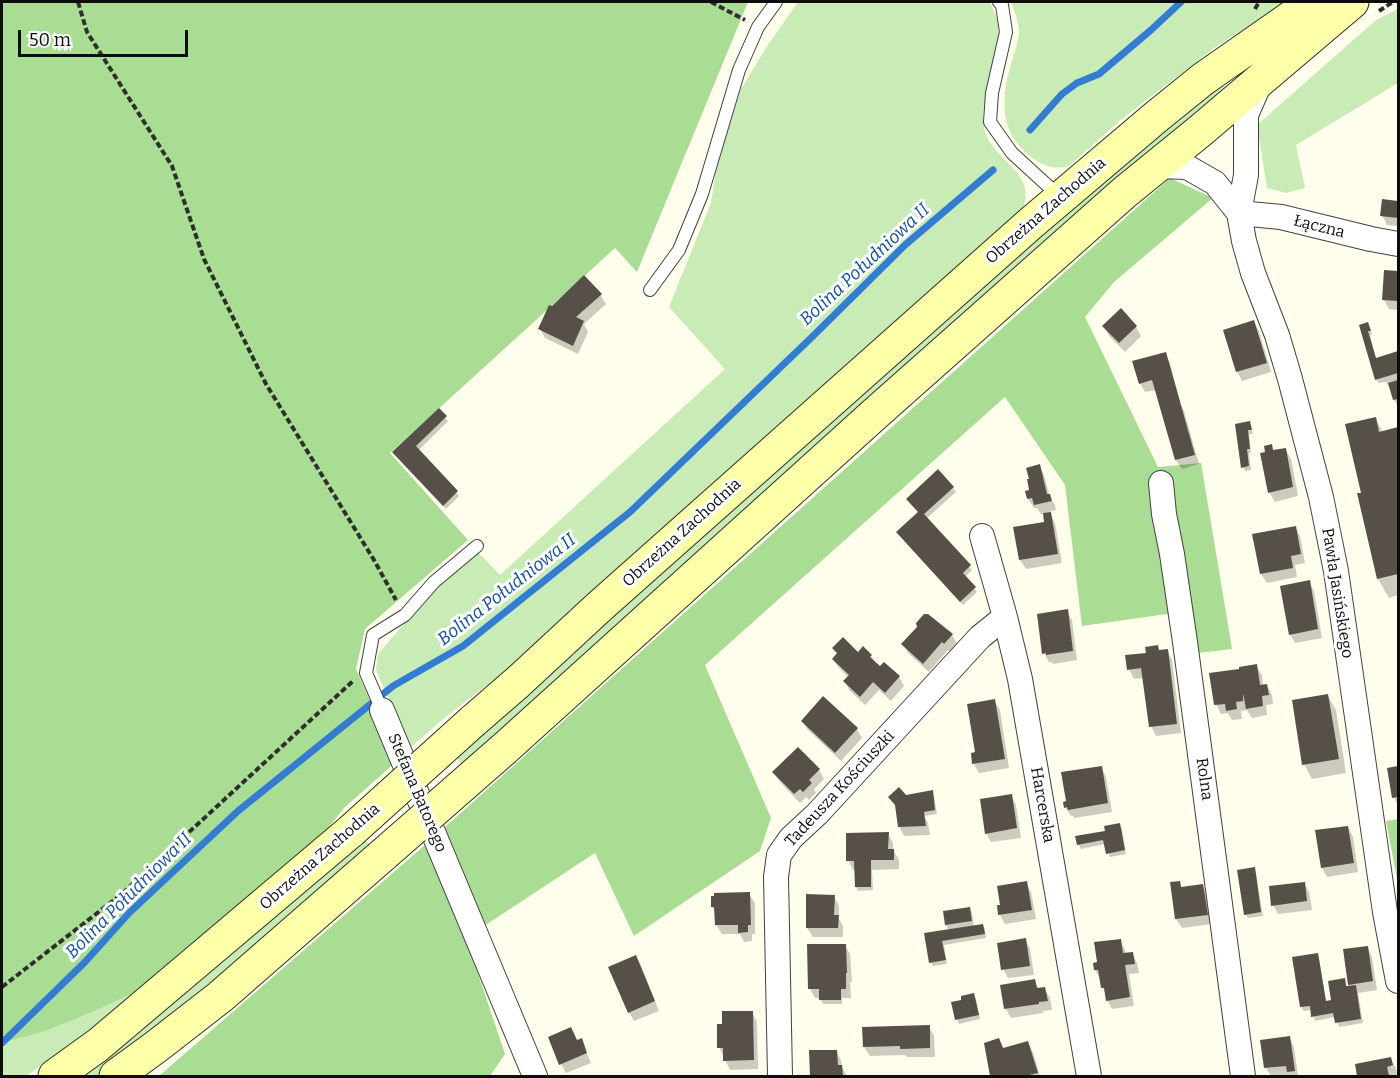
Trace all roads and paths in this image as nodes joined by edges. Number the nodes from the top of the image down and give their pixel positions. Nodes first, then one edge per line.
1 (78, 2) edge
2 (711, 2) edge
3 (776, 2) edge
4 (999, 2) edge
5 (1318, 2) edge
6 (1352, 2) edge
7 (758, 27) junction
8 (1263, 78) junction
9 (1155, 166) junction
10 (1061, 198) junction
11 (1239, 213) junction
12 (1398, 244) edge
13 (650, 290) dead end
14 (1161, 483) dead end
15 (982, 536) dead end
16 (477, 546) dead end
17 (405, 615) junction
18 (1005, 617) junction
19 (366, 671) junction
20 (382, 710) joint
21 (1398, 981) edge
22 (2, 987) edge
23 (55, 1077) edge
24 (116, 1077) edge
25 (535, 1077) edge
26 (780, 1077) edge
27 (1089, 1077) edge
28 (1243, 1077) edge

1 - 17 path
2 - 7 path
3 - 7 lane
4 - 10 lane
5 - 10 street, Obrzeżna Zachodnia
6 - 8 street
7 - 13 lane
8 - 9 street
8 - 11 street, Pawła Jasińskiego
9 - 11 street, Pawła Jasińskiego
9 - 24 street, bridge
10 - 23 street, Obrzeżna Zachodnia, bridge
11 - 12 street, Łączna
11 - 21 street, Pawła Jasińskiego
14 - 28 street, Rolna
15 - 18 street, Harcerska
16 - 17 lane
17 - 19 lane
18 - 26 street, Tadeusza Kościuszki
18 - 27 street, Harcerska
19 - 20 lane, Stefana Batorego
19 - 22 path
20 - 25 street, Stefana Batorego

